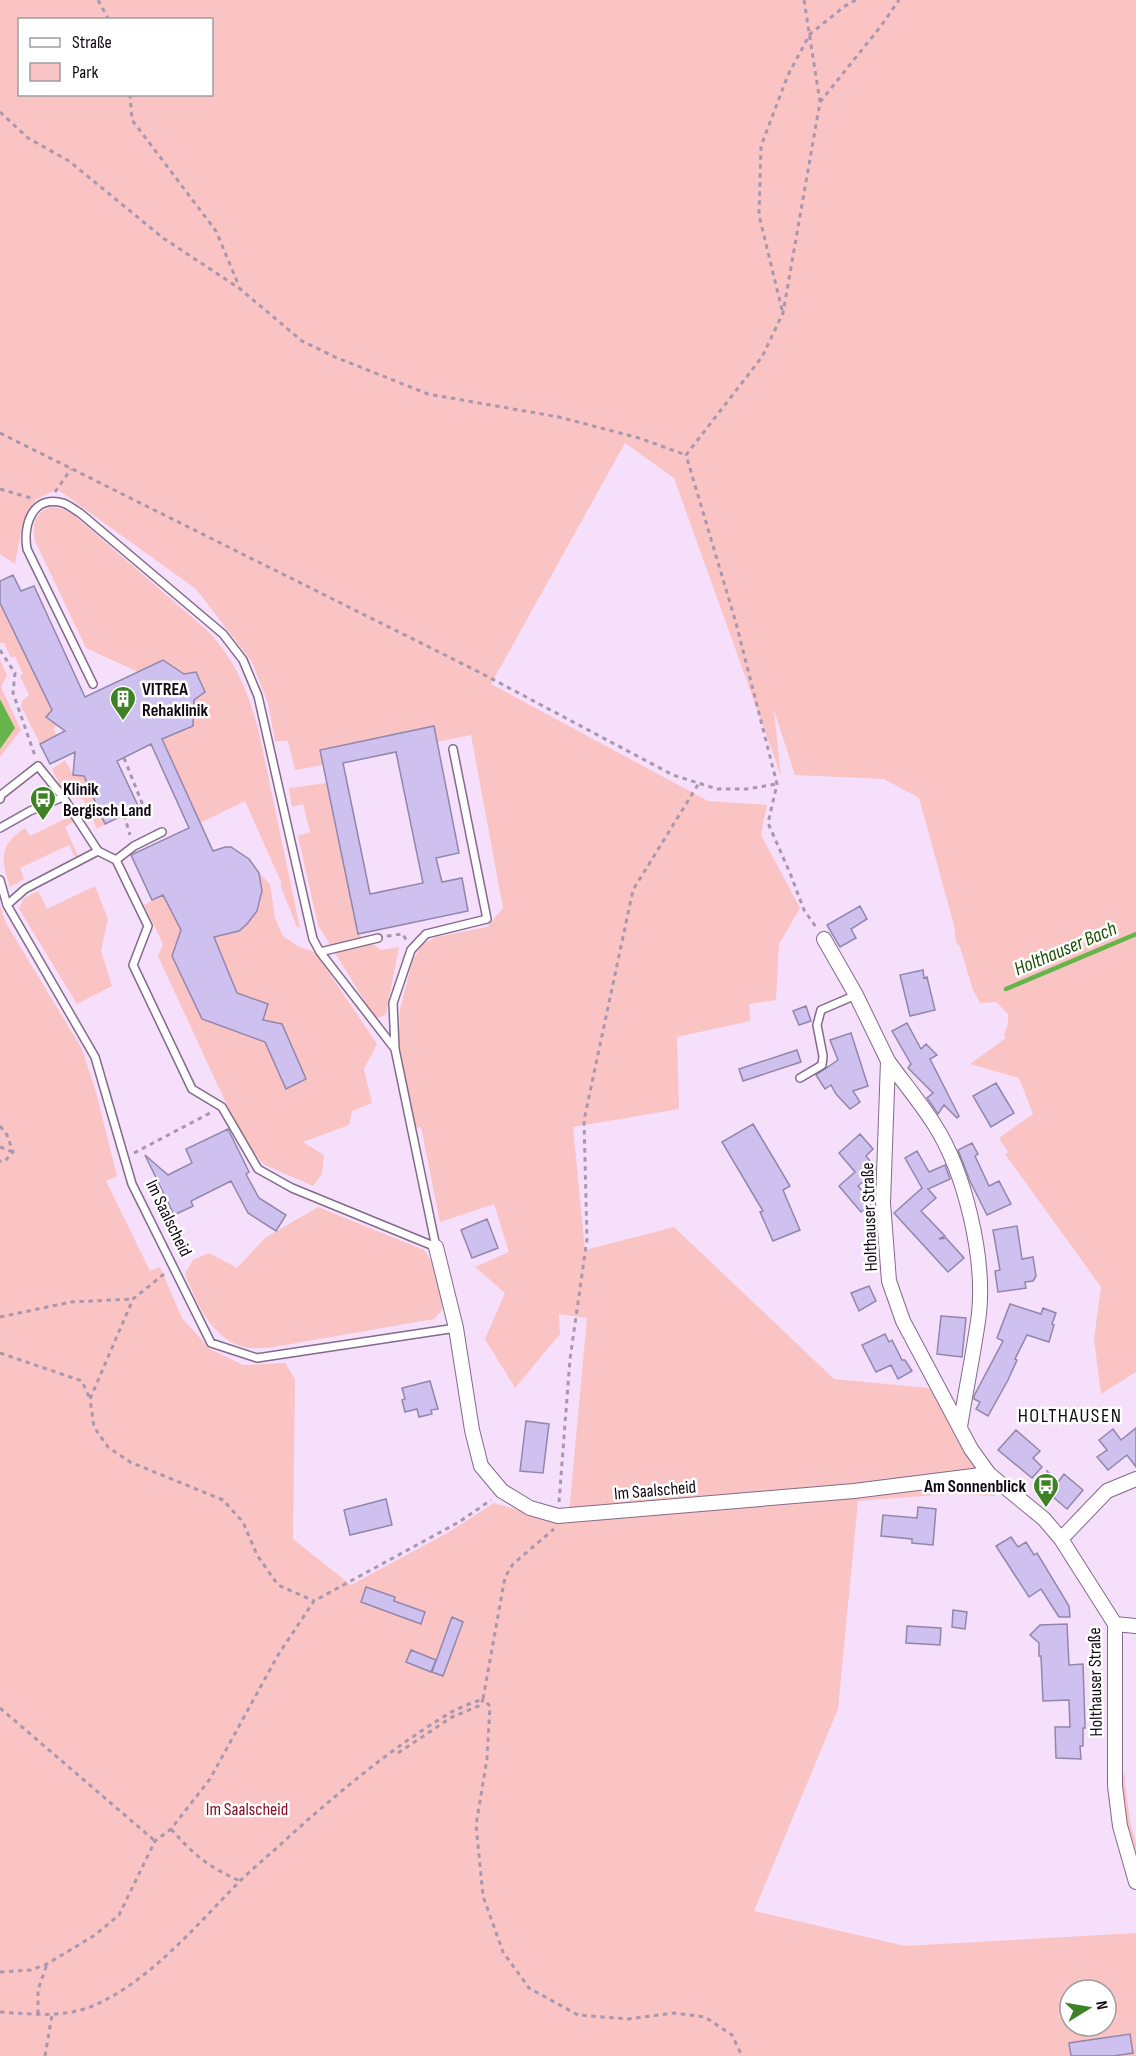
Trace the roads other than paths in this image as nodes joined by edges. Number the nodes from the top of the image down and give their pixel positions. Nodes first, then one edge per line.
1 (93, 684) dead end
2 (453, 749) dead end
3 (63, 797) junction
4 (0, 799) edge
5 (0, 828) edge
6 (162, 832) dead end
7 (98, 851) junction
8 (116, 860) junction
9 (0, 880) edge
10 (7, 905) junction
11 (378, 938) road end
12 (824, 939) road end
13 (320, 952) junction
14 (856, 995) junction
15 (395, 1049) junction
16 (888, 1061) junction
17 (800, 1078) dead end
18 (436, 1247) junction
19 (456, 1328) junction
20 (960, 1427) junction
21 (988, 1474) junction
22 (1136, 1479) edge
23 (1061, 1539) junction
24 (1115, 1624) junction
25 (1136, 1626) edge
26 (1136, 1882) edge

1 - 13 lane
2 - 15 lane, Im Saalscheid
3 - 4 lane
3 - 5 lane
3 - 7 lane
6 - 8 lane
7 - 8 lane
7 - 10 lane
8 - 18 lane
9 - 10 lane, Im Saalscheid
10 - 19 lane, Im Saalscheid
11 - 13 lane
12 - 14 street, Holthauser Straße
13 - 15 lane
14 - 16 street, Holthauser Straße
14 - 17 lane
15 - 18 lane, Im Saalscheid
16 - 20 street, Holthauser Straße
16 - 20 street, Holthauser Straße
18 - 19 street, Im Saalscheid
19 - 21 street, Im Saalscheid
20 - 21 street, Holthauser Straße
21 - 23 street, Holthauser Straße
22 - 23 street
23 - 24 street, Holthauser Straße
24 - 25 street
24 - 26 street, Holthauser Straße

